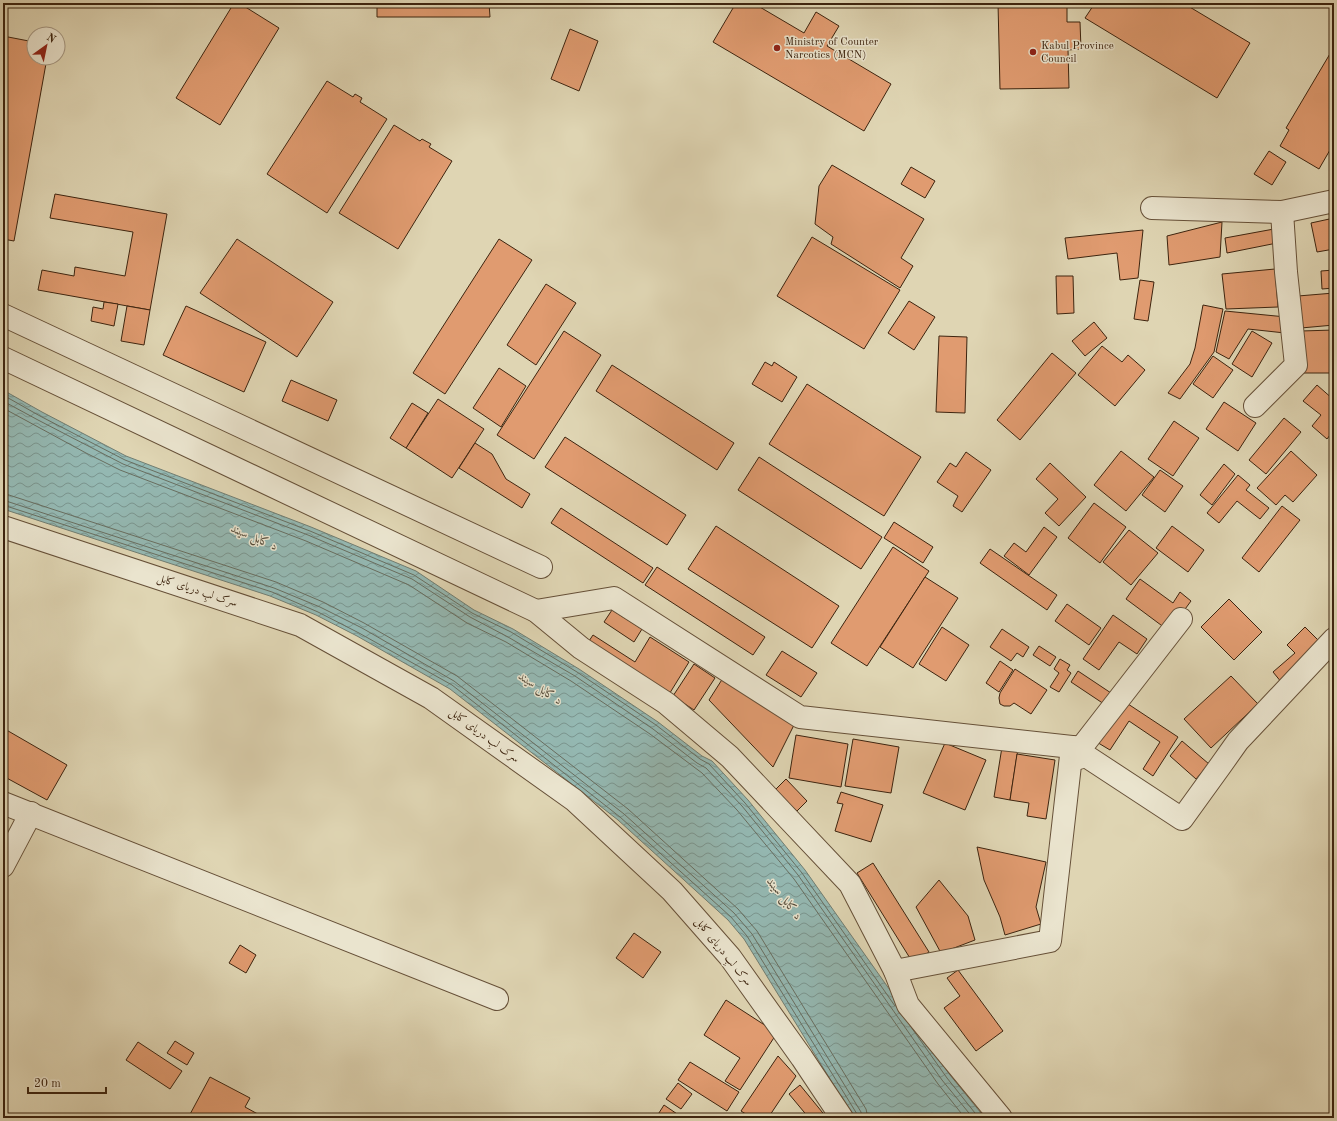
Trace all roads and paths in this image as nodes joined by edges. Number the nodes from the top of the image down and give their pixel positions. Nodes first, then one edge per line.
1 (1334, 201) edge
2 (1152, 208) dead end
3 (1282, 212) junction
4 (3, 315) edge
5 (3, 358) edge
6 (1255, 406) dead end
7 (3, 527) edge
8 (541, 567) dead end
9 (536, 611) junction
10 (1181, 618) dead end
11 (1334, 639) edge
12 (1071, 753) junction
13 (3, 803) edge
14 (31, 813) junction
15 (3, 866) edge
16 (895, 971) junction
17 (497, 999) dead end
18 (842, 1118) edge
19 (1001, 1118) edge

1 - 3 street
2 - 3 street
3 - 6 street
4 - 8 street
5 - 9 street
7 - 18 street, سرک لبِ دریای کابل
9 - 12 street
9 - 16 street
10 - 12 street
11 - 12 street
12 - 16 street
13 - 14 street
14 - 15 street
14 - 17 street
16 - 19 street

